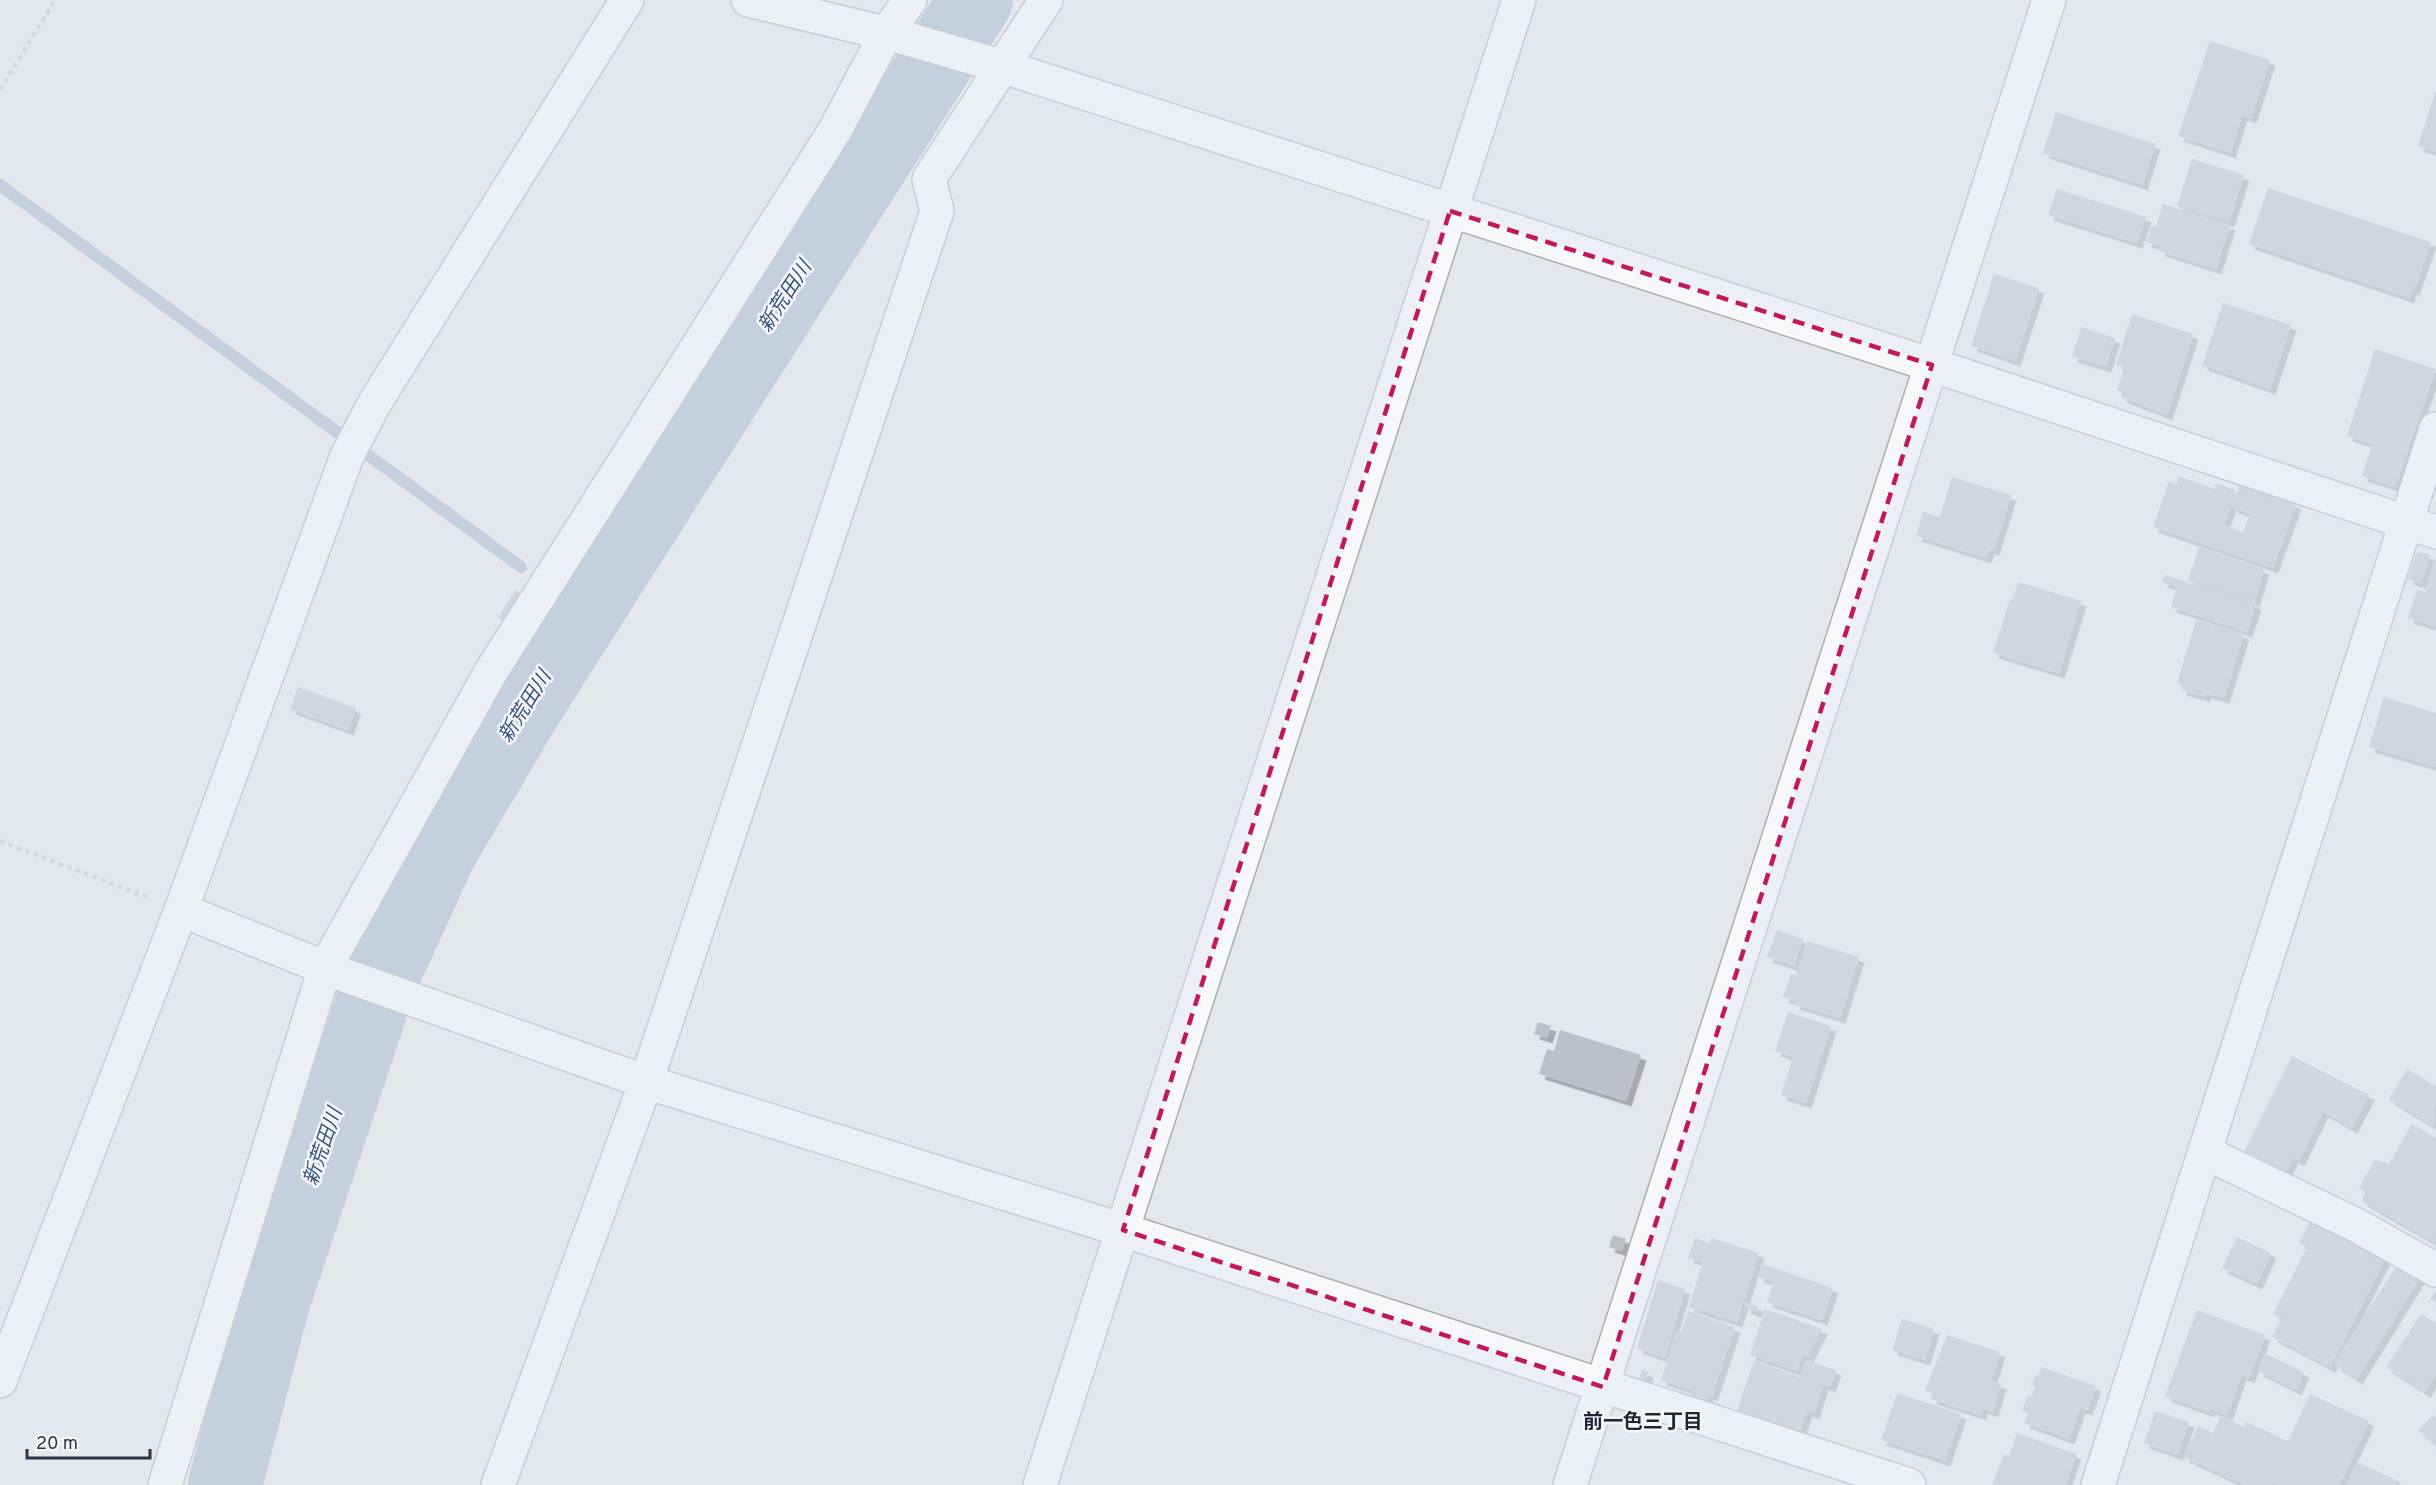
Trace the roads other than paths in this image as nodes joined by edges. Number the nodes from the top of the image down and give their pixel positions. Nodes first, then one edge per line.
1 (627, 0) edge
2 (748, 0) edge
3 (910, 0) edge
4 (1046, 0) edge
5 (1519, 0) edge
6 (2049, 0) edge
7 (893, 35) junction
8 (997, 65) junction
9 (1450, 211) junction
10 (1932, 366) junction
11 (2436, 429) edge
12 (2421, 527) edge
13 (181, 910) junction
14 (332, 971) junction
15 (646, 1082) junction
16 (2206, 1153) junction
17 (1123, 1230) junction
18 (2436, 1270) edge
19 (0, 1381) edge
20 (1603, 1388) junction
21 (165, 1485) edge
22 (498, 1485) edge
23 (1040, 1485) edge
24 (1570, 1485) edge
25 (1909, 1485) edge
26 (2098, 1485) edge

1 - 13 street
2 - 7 street
3 - 7 street
4 - 8 street
5 - 9 street
6 - 10 street
7 - 8 street
7 - 14 street
8 - 9 street
8 - 15 street
9 - 10 street
9 - 17 street
10 - 12 street
10 - 20 street
11 - 12 street
12 - 16 street
13 - 14 street
13 - 19 street
14 - 15 street
14 - 21 street
15 - 17 street
15 - 22 street
16 - 18 street
16 - 26 street
17 - 20 street
17 - 23 street
20 - 24 street
20 - 25 street

